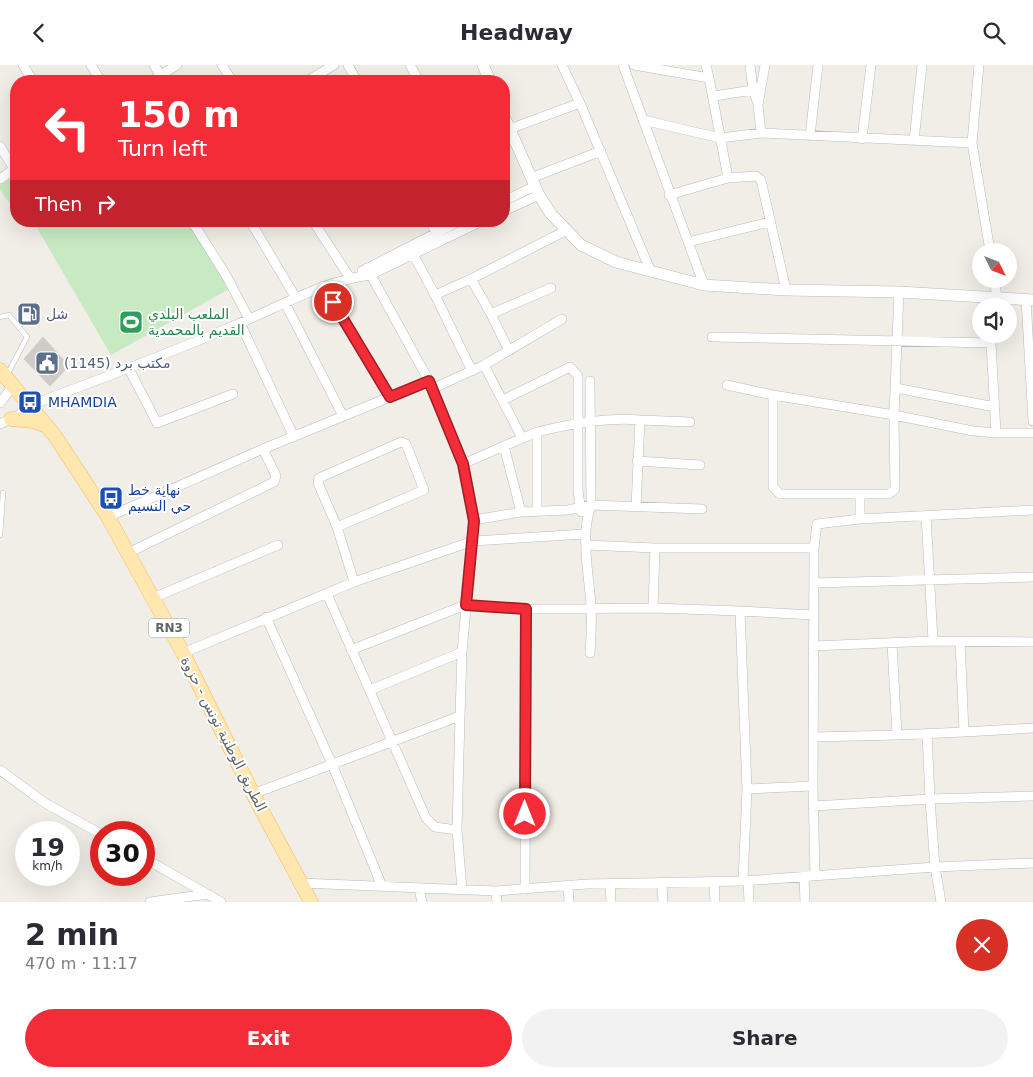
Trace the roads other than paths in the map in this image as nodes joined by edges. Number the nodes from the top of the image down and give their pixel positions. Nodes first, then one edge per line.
1 (177, 65) edge
2 (334, 65) edge
3 (562, 65) edge
4 (623, 65) edge
5 (634, 65) edge
6 (706, 65) edge
7 (750, 65) edge
8 (765, 65) edge
9 (818, 65) edge
10 (871, 65) edge
11 (922, 65) edge
12 (975, 65) edge
13 (979, 65) edge
14 (165, 75) edge
15 (317, 75) edge
16 (709, 78) junction
17 (753, 90) junction
18 (714, 96) junction
19 (580, 103) junction
20 (758, 105) junction
21 (643, 120) junction
22 (510, 129) edge
23 (761, 133) junction
24 (810, 136) junction
25 (720, 137) junction
26 (510, 138) edge
27 (862, 139) junction
28 (914, 141) junction
29 (972, 143) junction
30 (0, 146) edge
31 (601, 151) junction
32 (10, 161) edge
33 (728, 178) junction
34 (535, 186) junction
35 (669, 195) junction
36 (510, 198) edge
37 (510, 206) edge
38 (770, 222) junction
39 (196, 227) edge
40 (254, 227) edge
41 (319, 227) edge
42 (433, 227) edge
43 (451, 227) edge
44 (464, 227) edge
45 (566, 231) junction
46 (438, 236) junction
47 (688, 242) junction
48 (989, 243) edge
49 (413, 254) junction
50 (368, 272) junction
51 (650, 272) junction
52 (351, 278) junction
53 (471, 279) junction
54 (704, 285) junction
55 (323, 286) junction
56 (552, 288) dead end
57 (786, 291) junction
58 (899, 292) junction
59 (436, 295) junction
60 (296, 298) junction
61 (972, 298) edge
62 (1029, 300) edge
63 (285, 303) junction
64 (491, 314) junction
65 (0, 317) edge
66 (249, 319) junction
67 (562, 319) dead end
68 (240, 323) junction
69 (712, 337) dead end
70 (972, 340) edge
71 (897, 342) junction
72 (991, 343) edge
73 (509, 351) junction
74 (484, 365) junction
75 (128, 369) junction
76 (472, 371) junction
77 (6, 378) edge
78 (590, 381) dead end
79 (431, 385) junction
80 (727, 385) dead end
81 (896, 388) junction
82 (1032, 393) edge
83 (233, 394) dead end
84 (773, 395) junction
85 (390, 397) junction
86 (503, 400) junction
87 (0, 403) edge
88 (31, 405) junction
89 (995, 407) junction
90 (894, 415) junction
91 (344, 416) junction
92 (640, 420) junction
93 (1033, 421) edge
94 (6, 422) edge
95 (690, 422) dead end
96 (578, 423) junction
97 (590, 423) junction
98 (47, 426) junction
99 (537, 432) junction
100 (996, 433) junction
101 (1033, 433) edge
102 (294, 437) junction
103 (522, 438) junction
104 (504, 446) junction
105 (263, 449) junction
106 (637, 461) junction
107 (463, 464) junction
108 (700, 465) dead end
109 (3, 493) dead end
110 (860, 494) junction
111 (591, 505) junction
112 (579, 507) junction
113 (636, 507) junction
114 (702, 509) dead end
115 (1033, 510) edge
116 (537, 511) junction
117 (521, 513) junction
118 (926, 515) junction
119 (108, 517) junction
120 (860, 519) junction
121 (474, 521) junction
122 (586, 521) junction
123 (337, 527) junction
124 (0, 535) edge
125 (586, 535) junction
126 (472, 541) junction
127 (278, 545) dead end
128 (586, 545) junction
129 (655, 548) junction
130 (814, 549) junction
131 (128, 553) junction
132 (1033, 577) edge
133 (928, 581) junction
134 (354, 582) junction
135 (814, 583) junction
136 (327, 594) junction
137 (153, 598) junction
138 (466, 605) junction
139 (653, 608) junction
140 (526, 609) junction
141 (591, 609) junction
142 (740, 611) junction
143 (814, 615) junction
144 (266, 617) junction
145 (933, 641) junction
146 (960, 642) junction
147 (1033, 642) edge
148 (892, 643) junction
149 (814, 646) junction
150 (351, 649) junction
151 (462, 652) junction
152 (183, 653) junction
153 (590, 653) dead end
154 (370, 690) junction
155 (460, 716) junction
156 (1033, 728) edge
157 (964, 732) junction
158 (927, 734) junction
159 (897, 735) junction
160 (813, 737) junction
161 (391, 741) junction
162 (332, 764) junction
163 (0, 770) edge
164 (813, 786) junction
165 (747, 789) junction
166 (253, 794) junction
167 (1033, 796) edge
168 (930, 799) junction
169 (813, 806) junction
170 (90, 828) edge
171 (457, 831) junction
172 (1033, 863) edge
173 (155, 864) edge
174 (935, 867) junction
175 (815, 876) junction
176 (804, 877) junction
177 (745, 881) junction
178 (302, 883) junction
179 (714, 883) junction
180 (381, 884) junction
181 (610, 884) junction
182 (662, 884) junction
183 (568, 885) junction
184 (419, 889) junction
185 (462, 889) junction
186 (525, 889) junction
187 (496, 891) junction
188 (208, 894) junction
189 (150, 902) edge
190 (221, 902) edge
191 (311, 902) edge
192 (422, 902) edge
193 (498, 902) edge
194 (569, 902) edge
195 (611, 902) edge
196 (663, 902) edge
197 (715, 902) edge
198 (749, 902) edge
199 (805, 902) edge
200 (941, 902) edge

1 - 14 street
2 - 15 street
3 - 19 street
4 - 21 street
5 - 16 street
6 - 16 street
7 - 17 street
8 - 20 street
9 - 24 street
10 - 27 street
11 - 28 street
12 - 13 street
13 - 29 street
16 - 18 street
17 - 18 street
17 - 20 street
18 - 25 street
19 - 22 street
19 - 31 street
20 - 23 street
21 - 25 street
21 - 35 street
23 - 24 street
23 - 25 street
24 - 27 street
25 - 33 street
26 - 34 street
27 - 28 street
28 - 29 street
29 - 48 street
30 - 32 street
31 - 34 street
31 - 51 street
33 - 35 street
33 - 38 street
34 - 36 street
34 - 37 street
34 - 45 street
35 - 47 street
38 - 47 street
38 - 57 street
39 - 66 street
40 - 60 street
41 - 52 street
42 - 46 street
43 - 46 street
44 - 46 street
45 - 51 street
45 - 53 street
46 - 49 street
46 - 50 street
47 - 54 street
49 - 50 street
49 - 59 street
50 - 52 street
50 - 79 street
51 - 54 street
52 - 55 street
53 - 59 street
53 - 64 street
54 - 57 street
55 - 60 street
55 - 85 street
56 - 64 street
57 - 58 street
58 - 61 street
58 - 71 street
59 - 76 street
60 - 63 street
62 - 82 street
63 - 66 street
63 - 91 street
64 - 73 street
65 - 77 lane
66 - 68 street
67 - 73 street
68 - 75 street
68 - 102 street
69 - 71 street
70 - 71 street
71 - 81 street
72 - 89 street
73 - 74 street
74 - 76 street
74 - 86 street
75 - 83 street
75 - 88 street
76 - 79 street
77 - 87 street
77 - 88 main road, الطريق الوطنية تونس - حزوة / RN3
78 - 97 street
79 - 85 street
79 - 107 street
80 - 84 street
81 - 89 street
81 - 90 street
82 - 93 street
84 - 90 street
84 - 110 street
85 - 91 street
86 - 96 street
86 - 103 street
88 - 94 street
88 - 98 main road, الطريق الوطنية تونس - حزوة / RN3
89 - 100 street
90 - 100 street
90 - 110 street
91 - 102 street
92 - 95 street
92 - 97 street
92 - 106 street
94 - 98 main road
96 - 97 street
96 - 99 street
96 - 112 street
97 - 111 street
98 - 119 main road, الطريق الوطنية تونس - حزوة / RN3
99 - 103 street
99 - 116 street
100 - 101 street
102 - 105 street
103 - 104 street
104 - 107 street
104 - 117 street
105 - 119 street
105 - 131 street
106 - 108 street
106 - 113 street
107 - 121 street
109 - 124 lane
110 - 120 street
111 - 112 street
111 - 113 street
111 - 122 street
112 - 116 street
112 - 122 street
113 - 114 street
115 - 118 street
116 - 117 street
117 - 121 street
118 - 120 street
118 - 133 street
119 - 131 main road, الطريق الوطنية تونس - حزوة / RN3
120 - 130 street
121 - 126 street
122 - 125 street
123 - 123 street
123 - 134 street
125 - 126 street
125 - 128 street
126 - 134 street
126 - 138 street
127 - 137 street
128 - 129 street
128 - 141 street
129 - 130 street
129 - 139 street
130 - 135 street
131 - 137 main road, الطريق الوطنية تونس - حزوة / RN3
132 - 133 street
133 - 135 street
133 - 145 street
134 - 136 street
135 - 143 street
136 - 144 street
136 - 150 street
137 - 152 main road, الطريق الوطنية تونس - حزوة / RN3
138 - 140 street
138 - 150 street
138 - 151 street
139 - 141 street
139 - 142 street
140 - 141 street
140 - 186 street
141 - 153 street
142 - 143 street
142 - 165 street
143 - 149 street
144 - 152 street
144 - 162 street
145 - 146 street
145 - 148 street
146 - 147 street
146 - 157 street
148 - 149 street
148 - 159 street
149 - 160 street
150 - 154 street
151 - 154 street
151 - 155 street
152 - 166 main road, الطريق الوطنية تونس - حزوة / RN3
154 - 161 street
155 - 161 street
155 - 171 street
156 - 157 street
157 - 158 street
158 - 159 street
158 - 168 street
159 - 160 street
160 - 164 street
161 - 162 street
161 - 171 street
162 - 166 street
162 - 180 street
163 - 170 street
164 - 165 street
164 - 169 street
165 - 177 street
166 - 178 main road, الطريق الوطنية تونس - حزوة / RN3
167 - 168 street
168 - 169 street
168 - 174 street
169 - 175 street
171 - 185 street
172 - 174 street
173 - 188 street
174 - 175 street
174 - 200 street
175 - 176 street
176 - 177 street
176 - 199 street
177 - 179 street
177 - 198 street
178 - 180 street
178 - 191 main road, الطريق الوطنية تونس - حزوة / RN3
179 - 182 street
179 - 197 street
180 - 184 street
181 - 182 street
181 - 183 street
181 - 195 street
182 - 196 street
183 - 186 street
183 - 194 street
184 - 185 street
184 - 192 street
185 - 187 street
186 - 187 street
187 - 193 street
188 - 189 street
188 - 190 street

